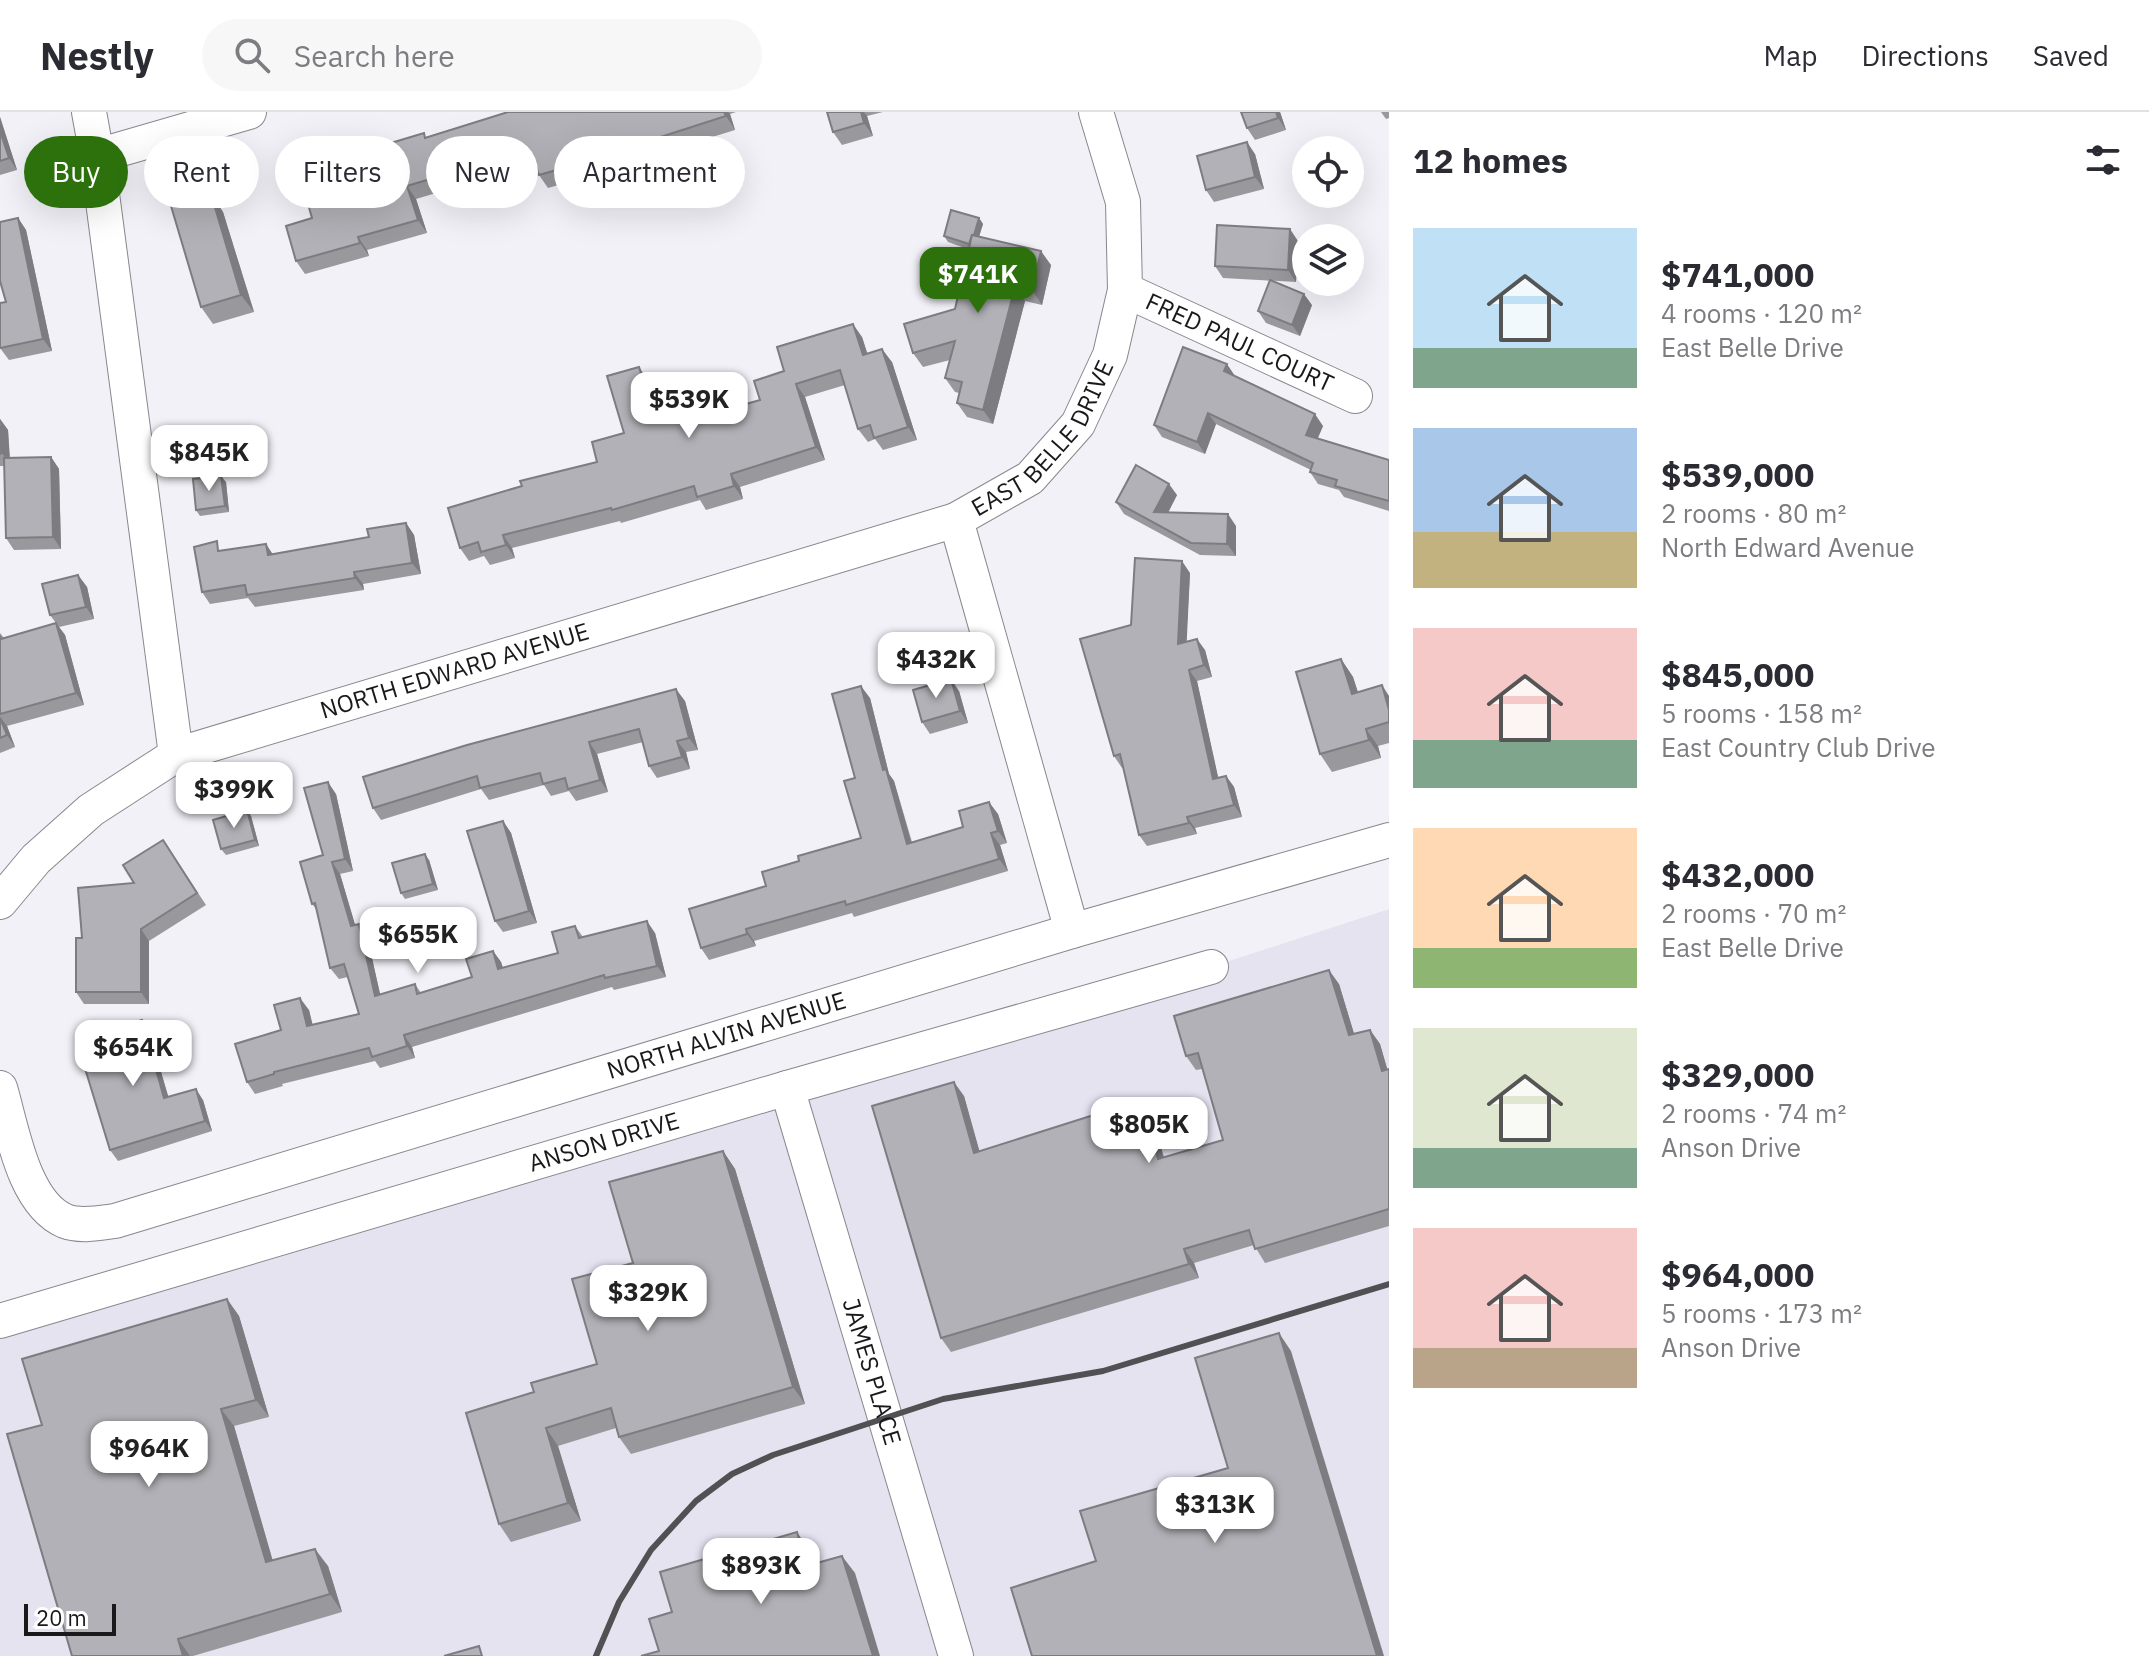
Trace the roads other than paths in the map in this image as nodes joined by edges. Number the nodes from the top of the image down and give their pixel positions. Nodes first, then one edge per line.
1 (89, 112) edge
2 (249, 112) edge
3 (1096, 112) edge
4 (93, 136) edge
5 (128, 147) edge
6 (104, 208) edge
7 (1125, 290) junction
8 (1355, 396) dead end
9 (956, 520) junction
10 (176, 755) junction
11 (1389, 840) edge
12 (0, 902) edge
13 (1072, 931) junction
14 (1211, 967) dead end
15 (0, 1088) edge
16 (787, 1088) junction
17 (0, 1321) edge
18 (956, 1656) edge

1 - 4 street
2 - 5 street
3 - 7 street, EAST BELLE DRIVE
6 - 10 street
7 - 8 street, FRED PAUL COURT
7 - 9 street, EAST BELLE DRIVE
9 - 10 street, NORTH EDWARD AVENUE
9 - 13 street, EAST BELLE DRIVE
10 - 12 street, NORTH EDWARD AVENUE
11 - 13 street, NORTH ALVIN AVENUE
13 - 15 street, NORTH ALVIN AVENUE
14 - 16 street, ANSON DRIVE
16 - 17 street, ANSON DRIVE
16 - 18 street, JAMES PLACE

